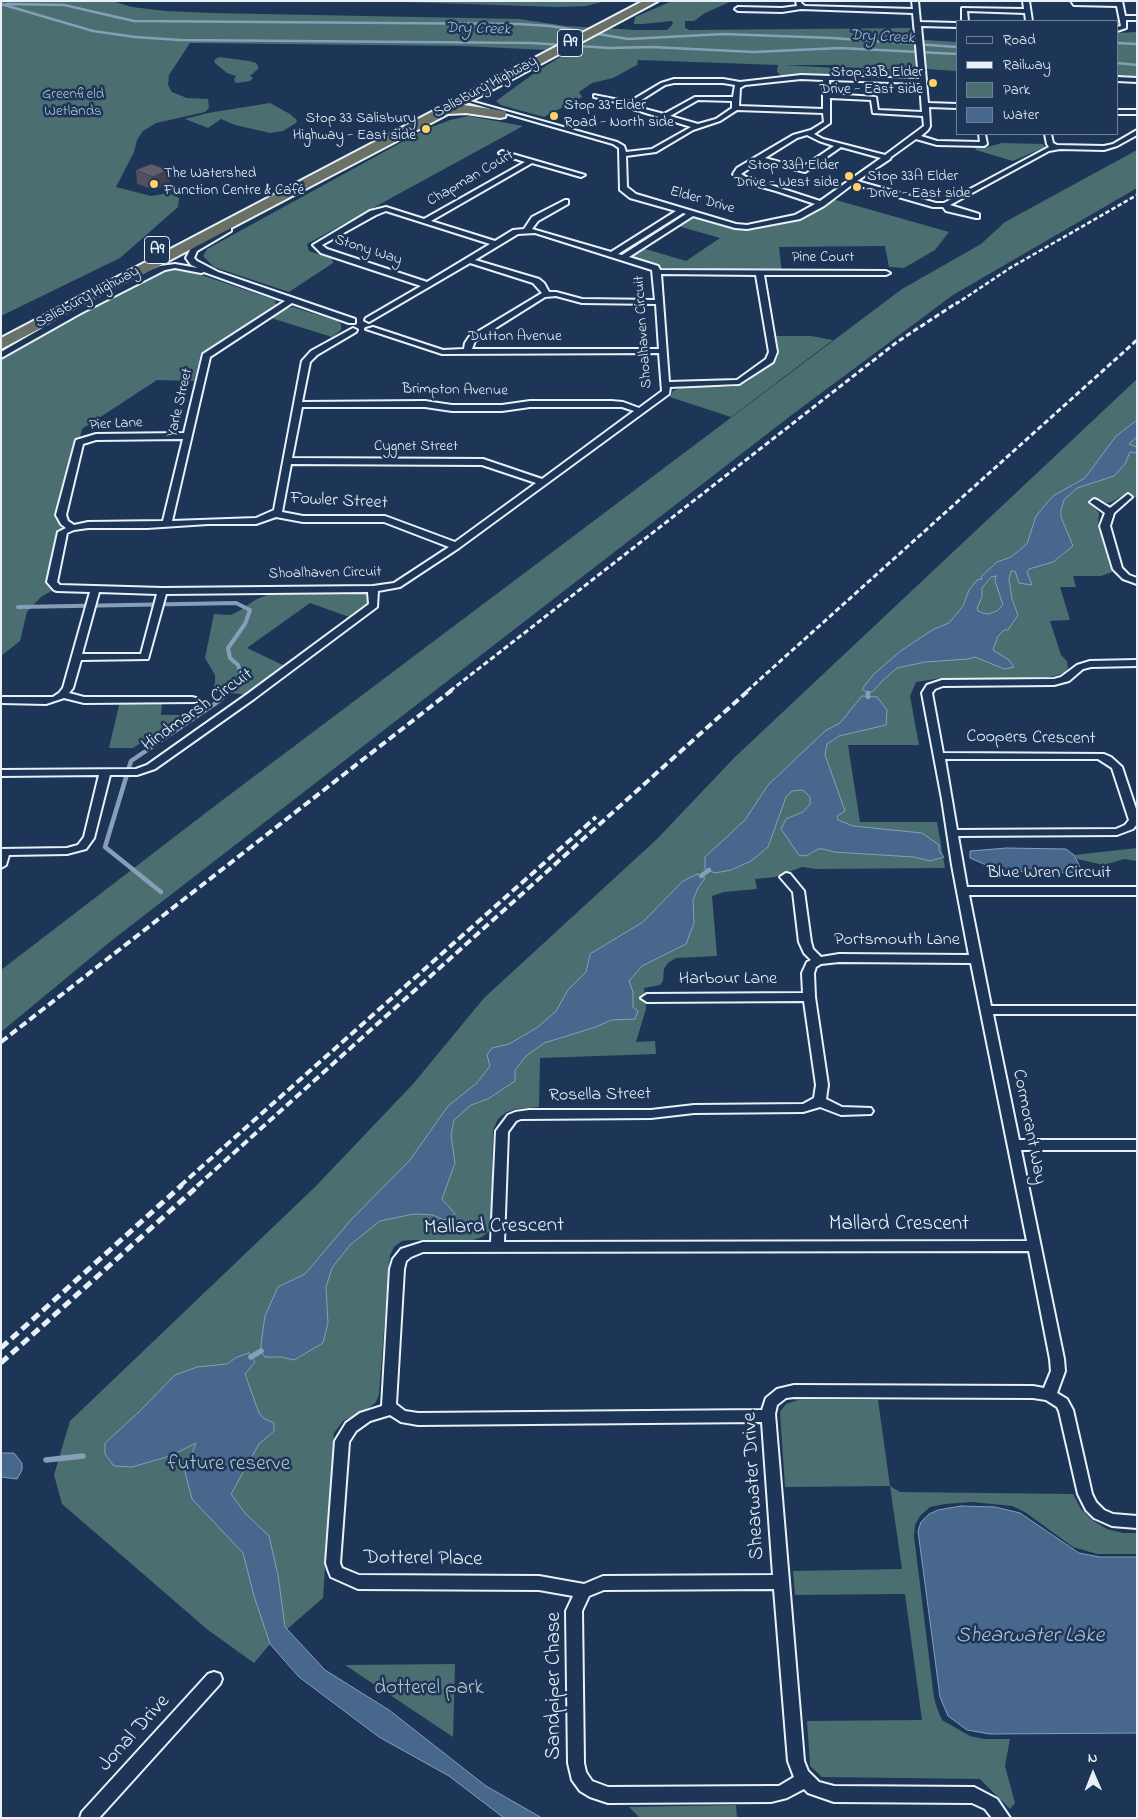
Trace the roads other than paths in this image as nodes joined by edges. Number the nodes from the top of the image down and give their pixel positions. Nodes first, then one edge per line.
1 (633, 1) edge
2 (652, 1) edge
3 (915, 1) edge
4 (1026, 1) edge
5 (1074, 1) edge
6 (1120, 3) edge
7 (800, 4) edge
8 (738, 9) dead end
9 (916, 11) junction
10 (1028, 11) junction
11 (1122, 18) junction
12 (1137, 18) edge
13 (965, 20) edge
14 (1030, 20) edge
15 (919, 24) junction
16 (956, 25) edge
17 (1118, 29) edge
18 (530, 60) junction
19 (826, 78) junction
20 (1118, 79) edge
21 (1137, 80) edge
22 (922, 81) junction
23 (496, 83) junction
24 (740, 84) junction
25 (596, 96) dead end
26 (826, 96) junction
27 (736, 99) junction
28 (454, 103) junction
29 (631, 104) junction
30 (925, 105) junction
31 (488, 106) junction
32 (956, 106) edge
33 (736, 108) junction
34 (827, 111) junction
35 (1118, 112) edge
36 (1137, 112) edge
37 (500, 114) joint
38 (926, 114) junction
39 (666, 116) junction
40 (699, 127) junction
41 (1137, 132) edge
42 (807, 133) junction
43 (982, 135) edge
44 (1048, 135) edge
45 (916, 137) junction
46 (840, 145) junction
47 (1055, 147) junction
48 (502, 153) dead end
49 (621, 153) junction
50 (759, 158) junction
51 (888, 158) junction
52 (531, 161) junction
53 (581, 175) dead end
54 (852, 182) junction
55 (260, 202) junction
56 (565, 202) dead end
57 (821, 204) junction
58 (946, 205) junction
59 (682, 210) junction
60 (693, 213) junction
61 (976, 216) dead end
62 (425, 221) junction
63 (527, 230) junction
64 (497, 244) junction
65 (612, 255) junction
66 (623, 258) junction
67 (469, 260) junction
68 (658, 272) junction
69 (759, 273) junction
70 (886, 273) dead end
71 (215, 274) junction
72 (427, 285) junction
73 (546, 294) junction
74 (290, 301) junction
75 (660, 302) junction
76 (74, 306) junction
77 (369, 324) junction
78 (352, 325) junction
79 (1, 330) edge
80 (1, 344) edge
81 (663, 351) junction
82 (468, 352) junction
83 (1, 354) edge
84 (666, 385) junction
85 (298, 405) junction
86 (641, 411) junction
87 (187, 436) junction
88 (287, 462) junction
89 (542, 482) junction
90 (1128, 497) dead end
91 (1094, 502) dead end
92 (1110, 512) junction
93 (275, 514) junction
94 (167, 524) junction
95 (72, 528) junction
96 (456, 546) junction
97 (1137, 581) edge
98 (373, 589) junction
99 (160, 599) junction
100 (93, 600) junction
101 (77, 657) junction
102 (1137, 663) edge
103 (63, 695) junction
104 (1, 700) edge
105 (192, 700) dead end
106 (939, 756) junction
107 (105, 772) junction
108 (1, 773) edge
109 (953, 838) junction
110 (3, 852) edge
111 (1, 865) edge
112 (786, 877) dead end
113 (1137, 891) edge
114 (962, 892) junction
115 (976, 959) junction
116 (818, 961) junction
117 (809, 997) junction
118 (647, 998) dead end
119 (986, 1010) junction
120 (1137, 1010) edge
121 (819, 1101) junction
122 (867, 1112) dead end
123 (1015, 1145) junction
124 (1137, 1145) edge
125 (497, 1246) junction
126 (1033, 1246) junction
127 (1049, 1395) junction
128 (391, 1409) junction
129 (768, 1416) junction
130 (1137, 1522) edge
131 (781, 1582) junction
132 (584, 1591) junction
133 (214, 1678) dead end
134 (804, 1780) junction
135 (88, 1818) edge
136 (1002, 1818) edge

1 - 18 highway, Salisbury Highway / A9
2 - 18 highway, Salisbury Highway / A9
3 - 9 street, Elder Drive
4 - 10 street
5 - 6 street
6 - 11 street
7 - 8 street
7 - 9 street
9 - 15 street, Elder Drive
10 - 13 street
10 - 14 street
11 - 12 street
11 - 17 street
15 - 16 street
15 - 22 street, Elder Drive
18 - 23 highway, Salisbury Highway / A9
18 - 28 highway, Salisbury Highway / A9
19 - 22 street
19 - 24 street
19 - 26 street
20 - 21 street
22 - 30 street, Elder Drive
23 - 28 highway, Salisbury Highway / A9
23 - 31 highway
24 - 27 street
24 - 29 street
25 - 29 street
26 - 34 street
26 - 38 street
27 - 33 street
27 - 39 street
28 - 31 street
28 - 37 highway
28 - 55 highway, Salisbury Highway / A9
29 - 39 street
30 - 32 street
30 - 38 street, Elder Drive
31 - 49 street
33 - 34 street
33 - 40 street
34 - 42 street
35 - 36 street
37 - 49 street
38 - 45 street, Elder Drive
39 - 40 street
40 - 49 street
41 - 47 street
42 - 46 street
42 - 50 street
43 - 45 street
44 - 47 street
45 - 51 street, Elder Drive
46 - 50 street
46 - 51 street
47 - 58 street
48 - 52 street, Chapman Court
49 - 59 street, Elder Drive
50 - 57 street
51 - 54 street, Elder Drive
52 - 53 street, Chapman Court
52 - 62 street, Chapman Court
54 - 57 street, Elder Drive
54 - 58 street
55 - 71 street
55 - 76 highway, Salisbury Highway / A9
55 - 79 highway, Salisbury Highway / A9
56 - 63 street
57 - 60 street, Elder Drive
58 - 61 street
59 - 60 street, Elder Drive
59 - 65 street
60 - 66 street
62 - 64 street, Stony Way
62 - 72 street, Stony Way
63 - 64 street
63 - 65 street, Shoalhaven Circuit
64 - 67 street
65 - 66 street, Shoalhaven Circuit
66 - 68 street, Shoalhaven Circuit
67 - 72 street
67 - 73 street
68 - 69 street, Pine Court
68 - 75 street, Shoalhaven Circuit
69 - 70 street, Pine Court
69 - 84 street
71 - 74 street
71 - 83 street
72 - 77 street
73 - 75 street
73 - 82 street
74 - 78 street
74 - 87 street, Yarle Street
75 - 81 street, Shoalhaven Circuit
76 - 80 highway, Salisbury Highway / A9
76 - 83 highway
77 - 78 street
77 - 82 street, Dutton Avenue
78 - 85 street
81 - 82 street, Dutton Avenue
81 - 84 street, Shoalhaven Circuit
84 - 86 street, Shoalhaven Circuit
85 - 86 street, Brimpton Avenue
85 - 88 street
86 - 89 street, Shoalhaven Circuit
87 - 94 street, Yarle Street
87 - 95 street, Pier Lane
88 - 89 street, Cygnet Street
88 - 93 street
89 - 96 street, Shoalhaven Circuit
90 - 92 street
91 - 92 street
92 - 97 street
93 - 94 street
93 - 96 street, Fowler Street
94 - 95 street
95 - 100 street, Shoalhaven Circuit
96 - 98 street, Shoalhaven Circuit
98 - 99 street, Shoalhaven Circuit
98 - 107 street, Hindmarsh Circuit
99 - 100 street, Shoalhaven Circuit
99 - 101 street
100 - 101 street
101 - 103 street
102 - 106 street, Cormorant Way
103 - 104 street
103 - 105 street
106 - 109 street, Cormorant Way
106 - 109 street, Coopers Crescent
107 - 108 street, Hindmarsh Circuit
107 - 110 street
109 - 114 street, Cormorant Way
110 - 111 street
112 - 116 street
113 - 114 street, Blue Wren Circuit
114 - 115 street, Cormorant Way
115 - 116 street, Portsmouth Lane
115 - 119 street, Cormorant Way
116 - 117 street
117 - 118 street, Harbour Lane
117 - 121 street
119 - 120 street
119 - 123 street, Cormorant Way
121 - 122 street
121 - 125 street, Rosella Street
123 - 124 street
123 - 126 street, Cormorant Way
125 - 126 street, Mallard Crescent
125 - 128 street, Mallard Crescent
126 - 127 street, Cormorant Way
127 - 129 street, Shearwater Drive
127 - 130 street
128 - 129 street
128 - 132 street, Dotterel Place
129 - 131 street, Shearwater Drive
131 - 132 street
131 - 134 street, Shearwater Drive
132 - 134 street, Sandpiper Chase
133 - 135 street, Jonal Drive
134 - 136 street

